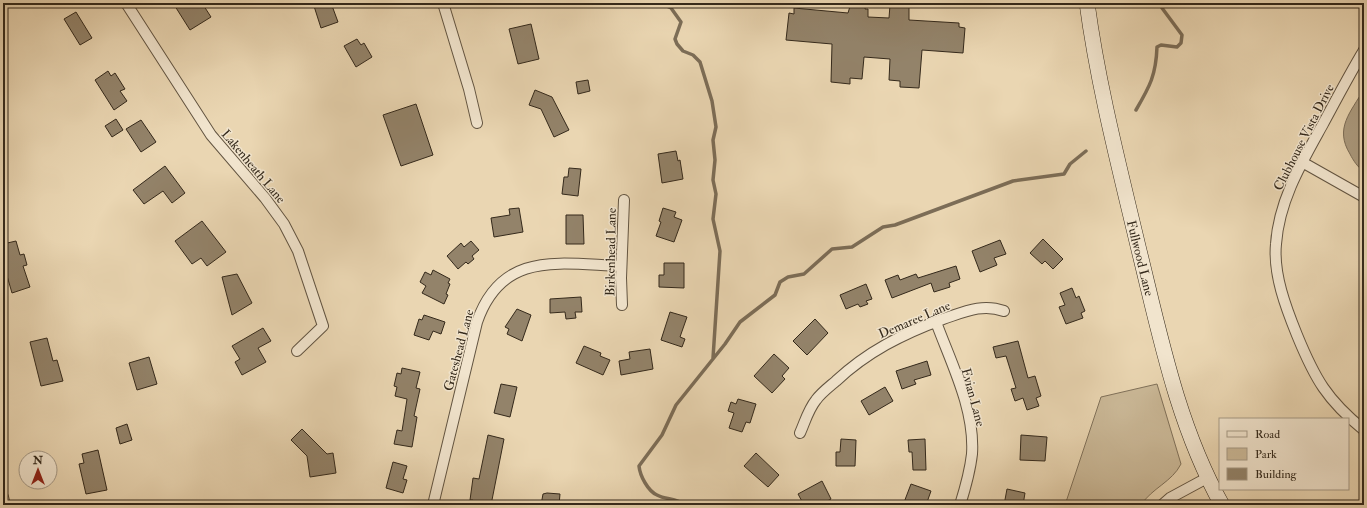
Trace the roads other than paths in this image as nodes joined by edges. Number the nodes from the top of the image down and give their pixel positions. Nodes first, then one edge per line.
1 (126, 3) edge
2 (442, 3) edge
3 (1087, 3) edge
4 (1364, 50) edge
5 (476, 123) dead end
6 (1302, 162) junction
7 (1364, 197) edge
8 (624, 200) dead end
9 (621, 266) junction
10 (622, 305) dead end
11 (1004, 311) dead end
12 (936, 322) junction
13 (297, 351) dead end
14 (1348, 418) edge
15 (1349, 418) edge
16 (1364, 430) edge
17 (800, 433) dead end
18 (1207, 478) junction
19 (3, 497) edge
20 (6, 505) edge
21 (433, 505) edge
22 (960, 505) edge
23 (1162, 505) edge
24 (1222, 505) edge

1 - 13 street, Lakenheath Lane
2 - 5 street
3 - 18 street, Fullwood Lane
4 - 6 street, Clubhouse Vista Drive
6 - 7 street
6 - 14 street, Clubhouse Vista Drive
8 - 9 street, Birkenhead Lane
9 - 10 street, Birkenhead Lane
9 - 21 street, Gateshead Lane
11 - 12 street, Demaree Lane
12 - 17 street, Demaree Lane
12 - 22 street, Evian Lane
15 - 16 street, Clubhouse Vista Drive
18 - 23 street
18 - 24 street, Fullwood Lane
19 - 20 street

